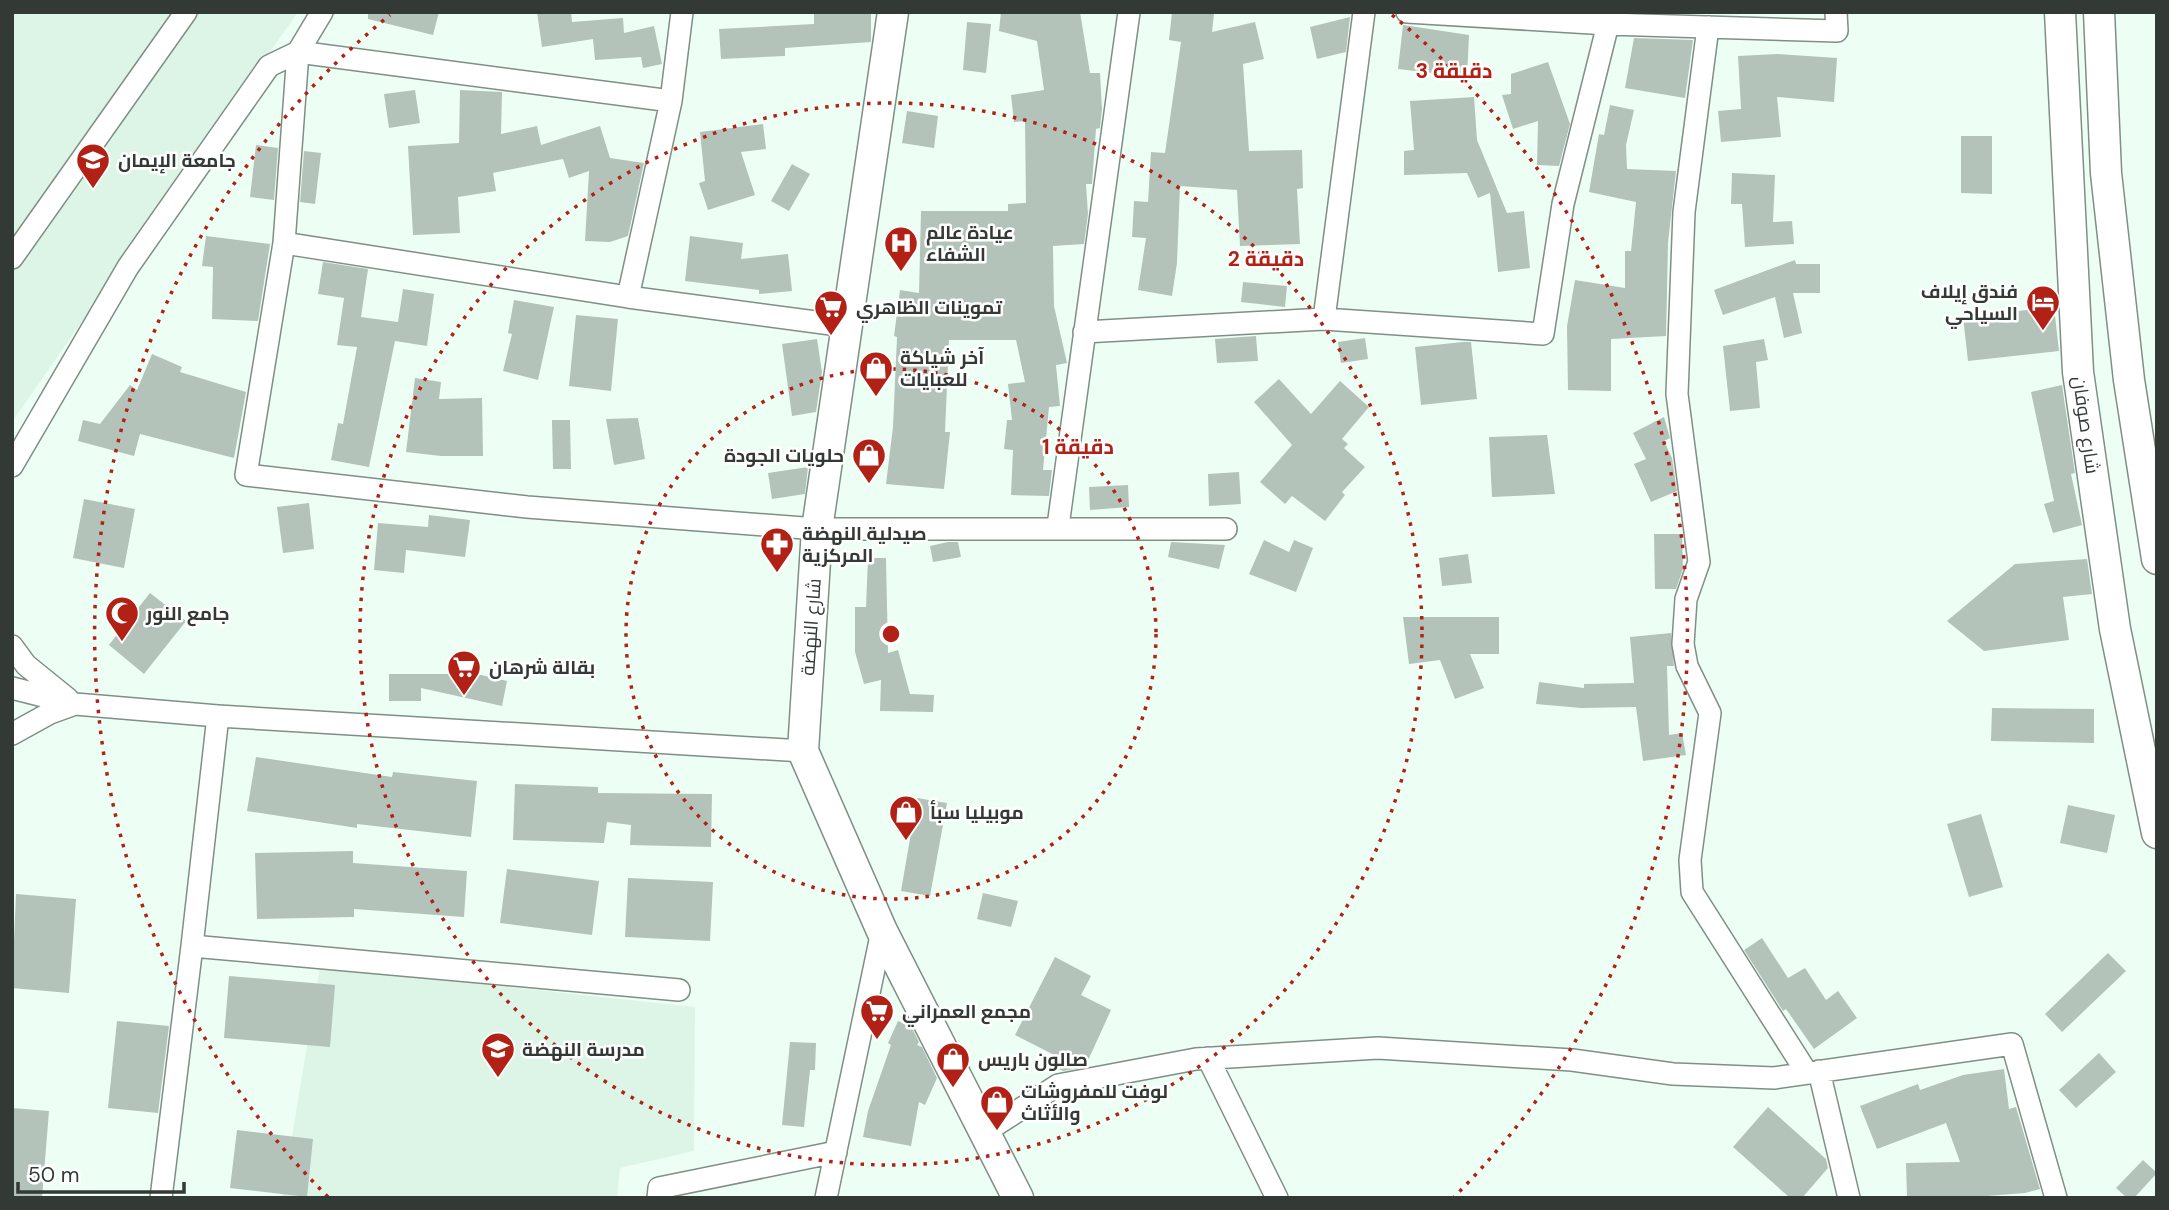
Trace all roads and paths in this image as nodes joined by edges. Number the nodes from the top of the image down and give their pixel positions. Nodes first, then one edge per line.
1 (186, 12) edge
2 (322, 12) edge
3 (682, 12) edge
4 (892, 12) edge
5 (1129, 12) edge
6 (1364, 12) edge
7 (1407, 12) edge
8 (1836, 12) edge
9 (2060, 12) edge
10 (2099, 12) edge
11 (1608, 24) junction
12 (1708, 27) junction
13 (298, 52) junction
14 (671, 101) junction
15 (284, 243) junction
16 (12, 258) edge
17 (628, 297) junction
18 (1324, 319) junction
19 (846, 326) junction
20 (1084, 332) junction
21 (12, 466) edge
22 (1058, 526) junction
23 (1226, 528) dead end
24 (817, 529) junction
25 (2157, 559) edge
26 (12, 646) edge
27 (12, 688) edge
28 (75, 704) junction
29 (218, 716) junction
30 (12, 734) edge
31 (803, 751) junction
32 (2156, 823) edge
33 (882, 931) junction
34 (192, 946) junction
35 (679, 990) dead end
36 (1208, 1059) junction
37 (1813, 1072) junction
38 (985, 1132) junction
39 (836, 1152) junction
40 (161, 1198) edge
41 (658, 1198) edge
42 (826, 1198) edge
43 (1018, 1198) edge
44 (1277, 1198) edge
45 (1849, 1198) edge
46 (2056, 1198) edge

1 - 16 street
2 - 13 street
3 - 14 street
4 - 19 street, شارع النهضة
5 - 20 street
6 - 18 street
7 - 11 street
8 - 12 street
9 - 32 street, شارع صوفان
10 - 25 street
11 - 12 street
11 - 18 street
12 - 37 street
13 - 14 street
13 - 15 street
13 - 21 street
14 - 17 street
15 - 17 street
15 - 24 street
17 - 19 street
18 - 20 street
19 - 24 street, شارع النهضة
20 - 22 street
22 - 23 street
22 - 24 street
24 - 31 street, شارع النهضة
26 - 28 street
27 - 28 street
28 - 29 street
28 - 30 street
29 - 31 street
29 - 34 street
31 - 33 street, شارع النهضة
33 - 38 street, شارع النهضة
33 - 39 street
34 - 35 street
34 - 40 street
36 - 37 street
36 - 38 street
36 - 44 street
37 - 45 street
37 - 46 street
38 - 43 street, شارع النهضة
39 - 41 street
39 - 42 street

